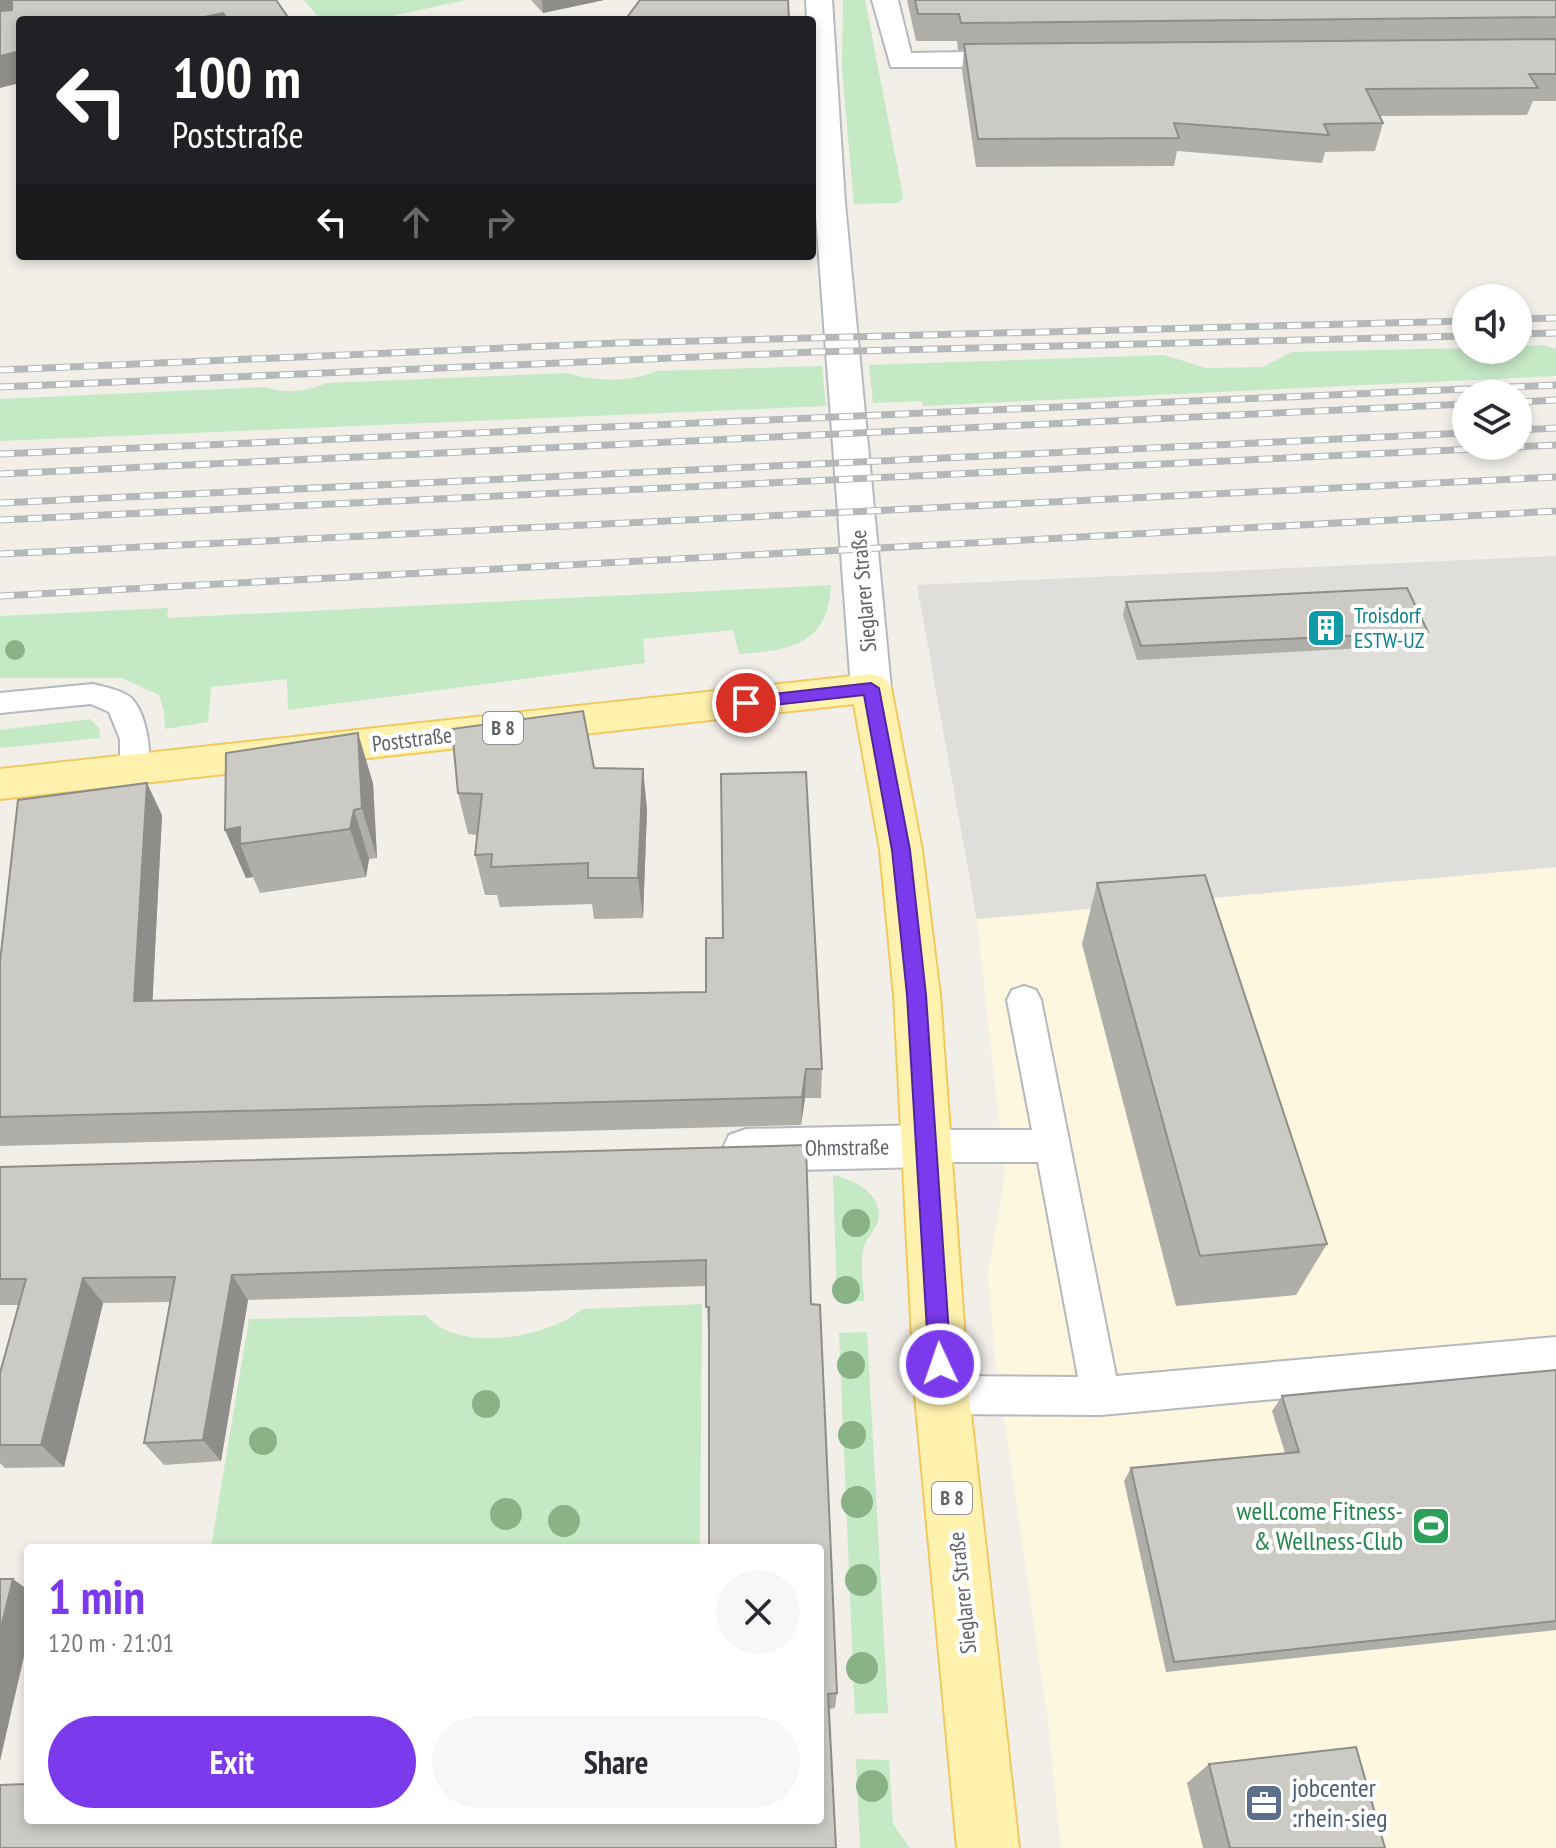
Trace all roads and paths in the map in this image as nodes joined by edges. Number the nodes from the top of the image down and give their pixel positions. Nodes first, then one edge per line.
1 (819, 0) edge
2 (885, 0) edge
3 (1045, 59) edge
4 (871, 688) junction
5 (0, 703) edge
6 (135, 769) junction
7 (0, 784) edge
8 (1024, 1000) dead end
9 (927, 1146) junction
10 (1053, 1146) junction
11 (695, 1151) edge
12 (1556, 1355) edge
13 (942, 1395) junction
14 (1101, 1396) junction
15 (988, 1848) edge

1 - 4 street, Sieglarer Straße
2 - 3 street
4 - 6 main road, Poststraße / B 8
4 - 9 main road, Sieglarer Straße / B 8
5 - 6 lane
6 - 7 main road, Poststraße / B 8
8 - 10 lane
9 - 10 lane
9 - 11 street, Ohmstraße
9 - 13 main road, Sieglarer Straße / B 8
10 - 14 lane
12 - 14 lane
13 - 14 lane
13 - 15 main road, Sieglarer Straße / B 8

